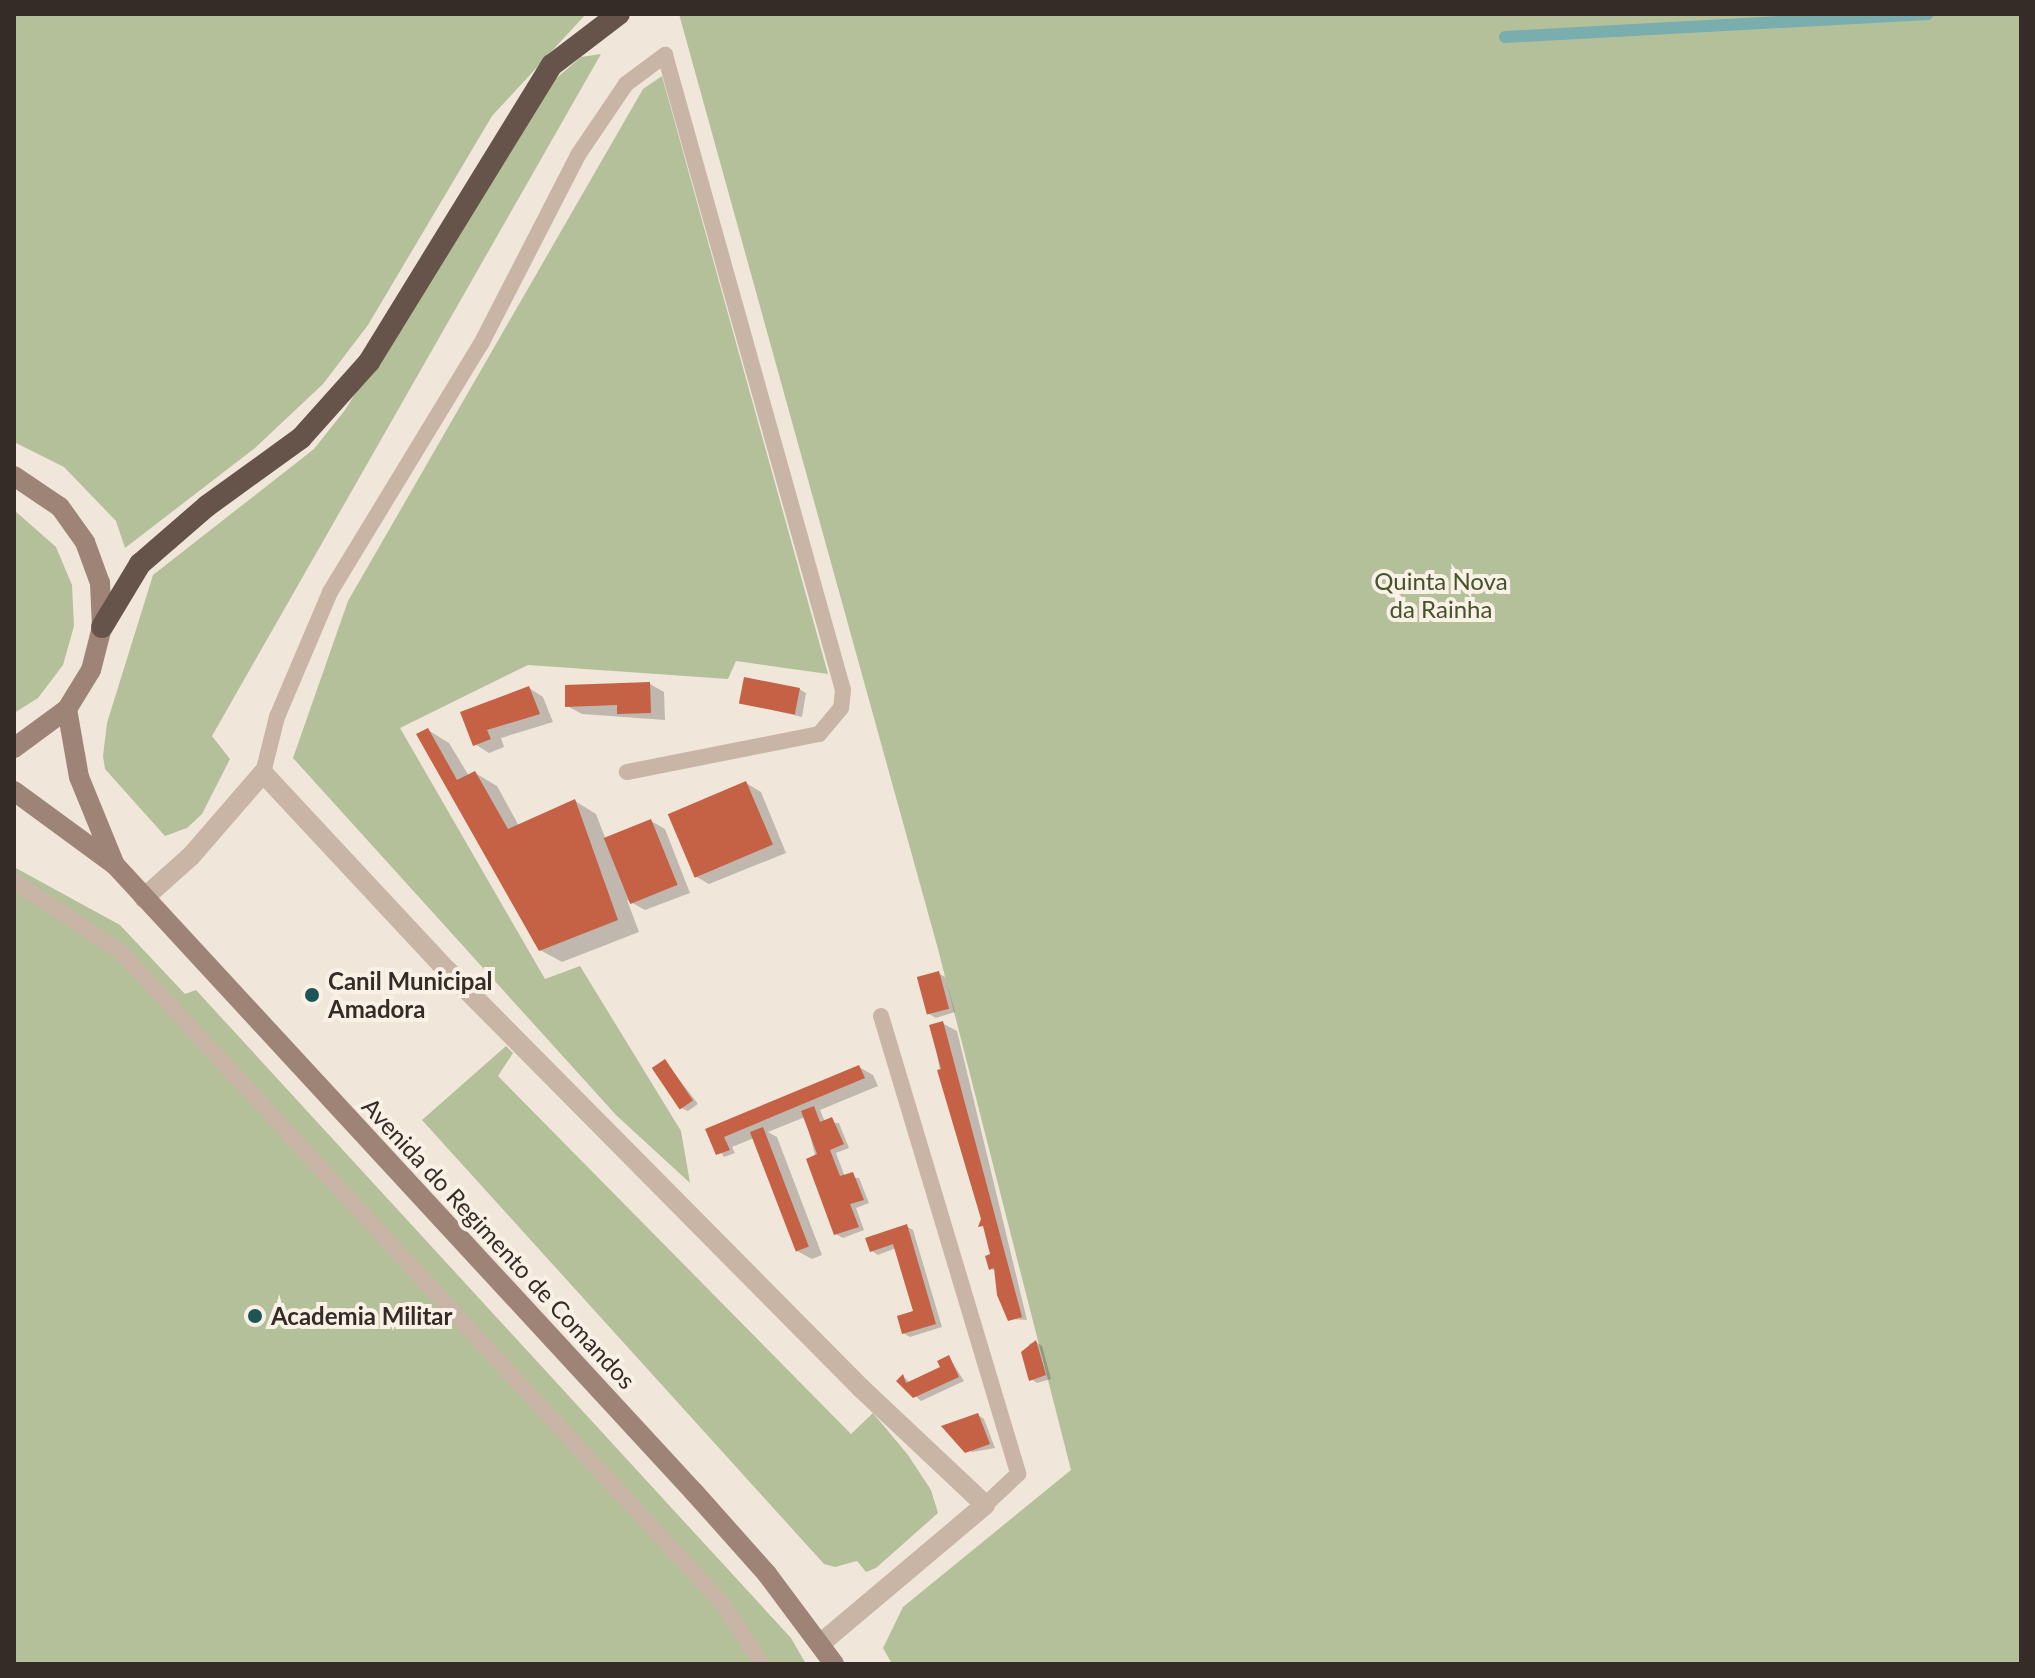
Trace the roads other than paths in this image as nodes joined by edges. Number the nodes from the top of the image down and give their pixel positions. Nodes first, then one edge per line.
1 (619, 14) edge
2 (14, 476) edge
3 (102, 627) junction
4 (67, 709) junction
5 (14, 748) edge
6 (627, 772) dead end
7 (263, 773) junction
8 (14, 791) edge
9 (115, 865) junction
10 (14, 881) edge
11 (144, 898) junction
12 (881, 1016) dead end
13 (985, 1505) junction
14 (821, 1643) junction
15 (762, 1664) edge
16 (834, 1664) edge

1 - 3 highway
2 - 3 main road
3 - 4 main road
4 - 5 main road
4 - 9 main road, Avenida do Regimento de Comandos
6 - 7 lane
7 - 11 street
7 - 13 street
8 - 9 main road, Avenida do Regimento de Comandos
9 - 11 main road, Avenida do Regimento de Comandos
10 - 15 lane
11 - 14 main road, Avenida do Regimento de Comandos
12 - 13 lane
13 - 14 street
14 - 16 main road, Avenida do Regimento de Comandos

